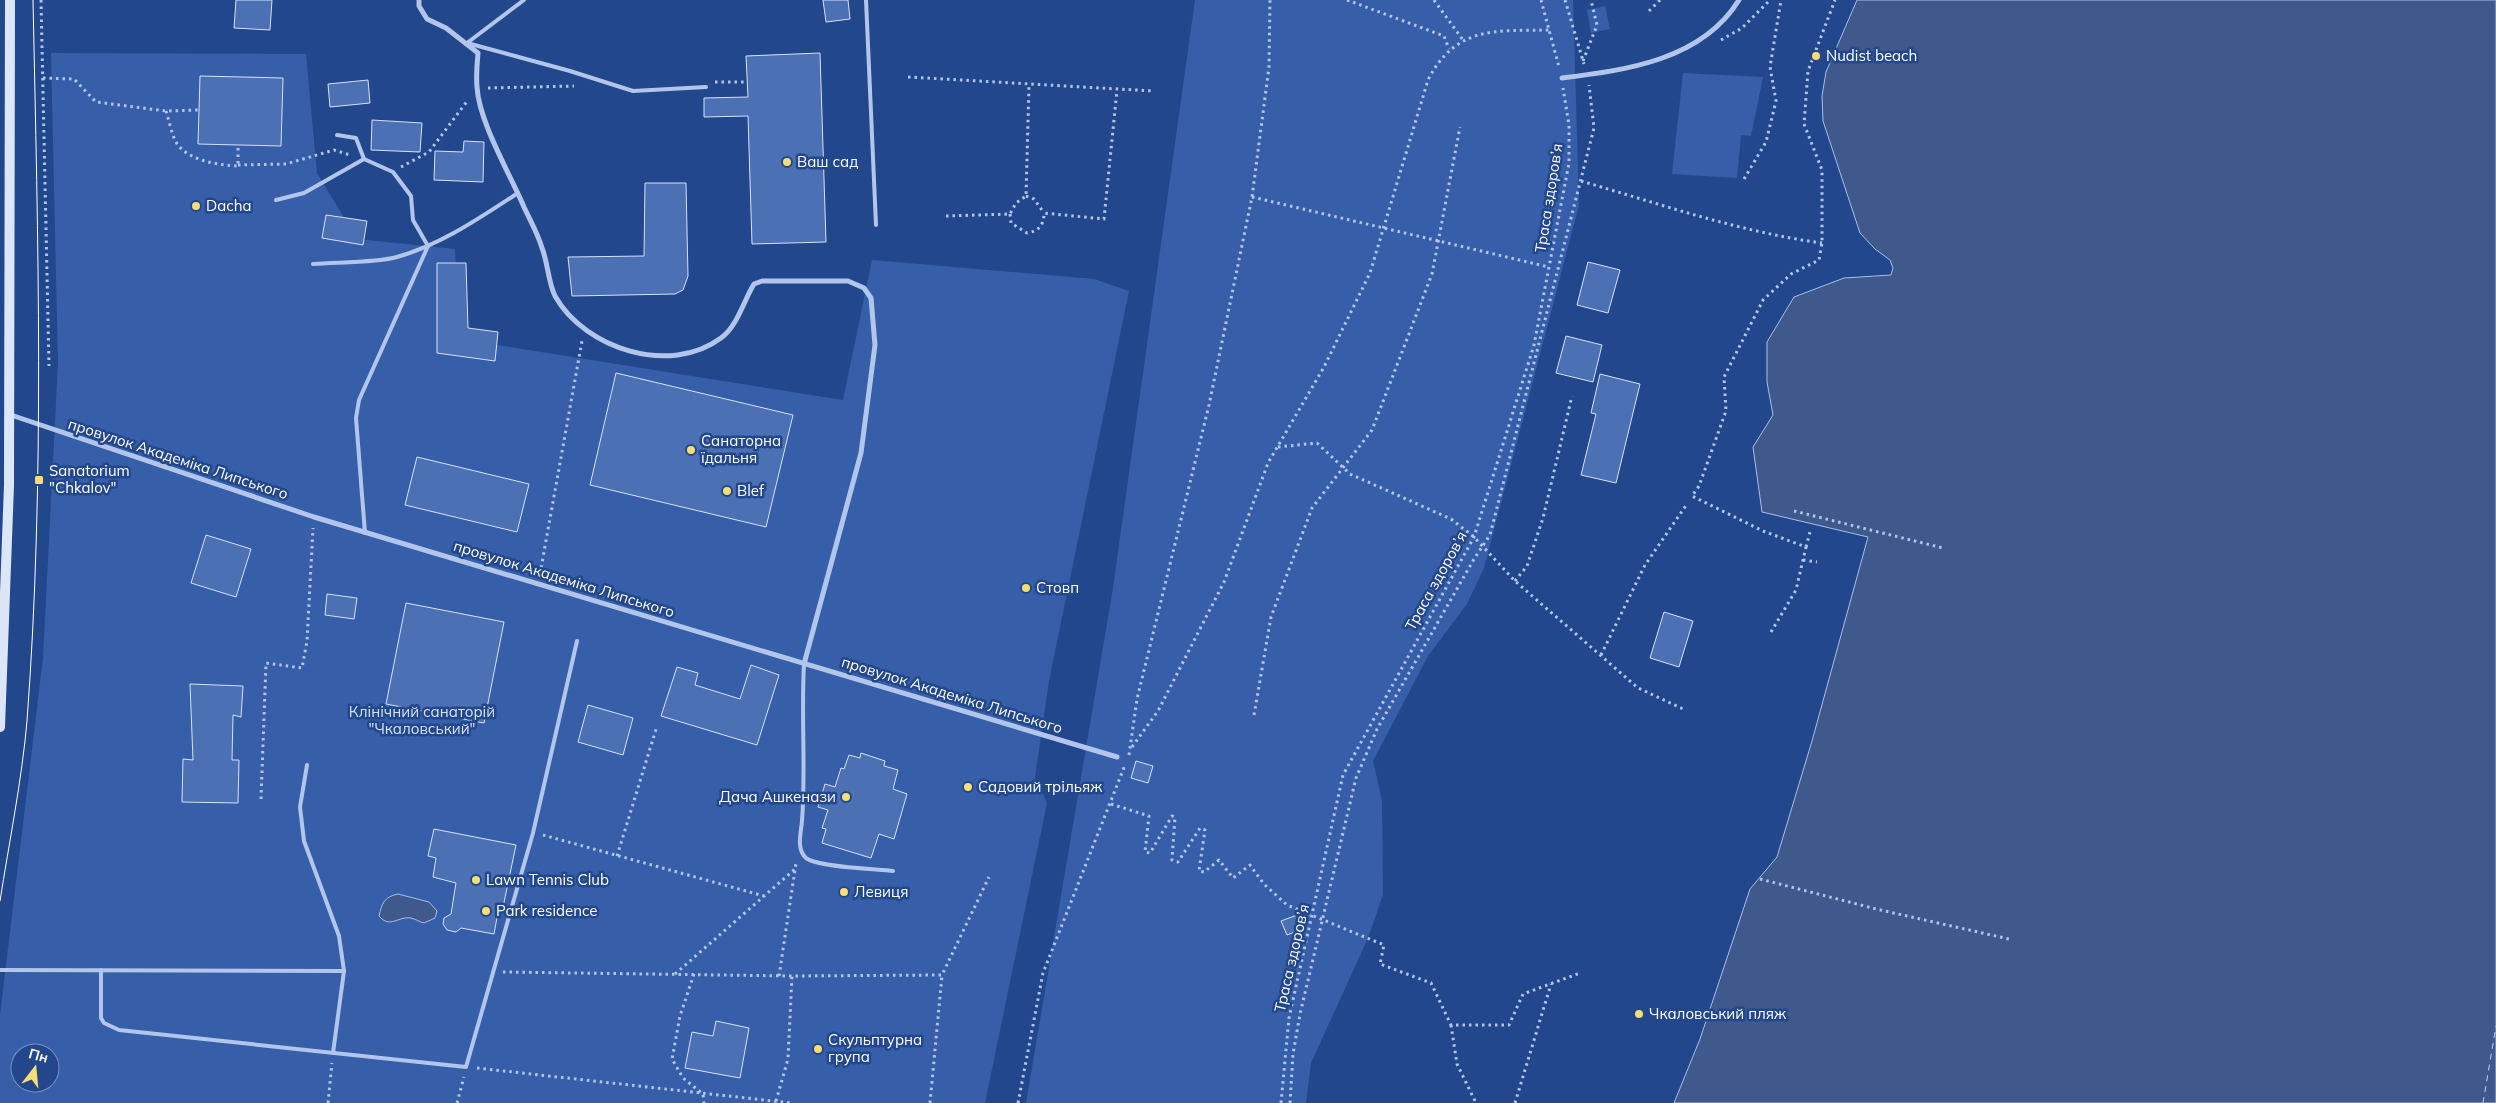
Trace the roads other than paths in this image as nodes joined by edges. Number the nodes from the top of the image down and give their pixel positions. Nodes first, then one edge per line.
1 (10, 0) edge
2 (419, 0) edge
3 (524, 0) edge
4 (866, 0) edge
5 (1739, 0) edge
6 (468, 43) junction
7 (1562, 78) road end
8 (706, 87) dead end
9 (337, 135) dead end
10 (364, 159) junction
11 (518, 193) junction
12 (276, 200) dead end
13 (876, 225) dead end
14 (428, 246) junction
15 (313, 264) dead end
16 (8, 414) junction
17 (4, 485) edge
18 (365, 533) junction
19 (577, 641) dead end
20 (804, 664) junction
21 (0, 727) edge
22 (1117, 758) road end
23 (307, 765) dead end
24 (893, 871) dead end
25 (0, 970) edge
26 (100, 970) junction
27 (344, 971) junction
28 (333, 1053) junction

1 - 16 street
2 - 6 street
3 - 6 lane
4 - 13 lane
5 - 7 street
6 - 8 lane
6 - 11 street
9 - 10 lane
10 - 12 lane
10 - 14 lane
11 - 14 lane
11 - 20 street
14 - 15 lane
14 - 18 lane
16 - 17 street
16 - 18 street, провулок Академіка Липського
17 - 21 street
18 - 20 street, провулок Академіка Липського
19 - 28 lane
20 - 22 street, провулок Академіка Липського
20 - 24 lane
23 - 27 lane
25 - 26 lane
26 - 27 lane
26 - 28 lane
27 - 28 lane

